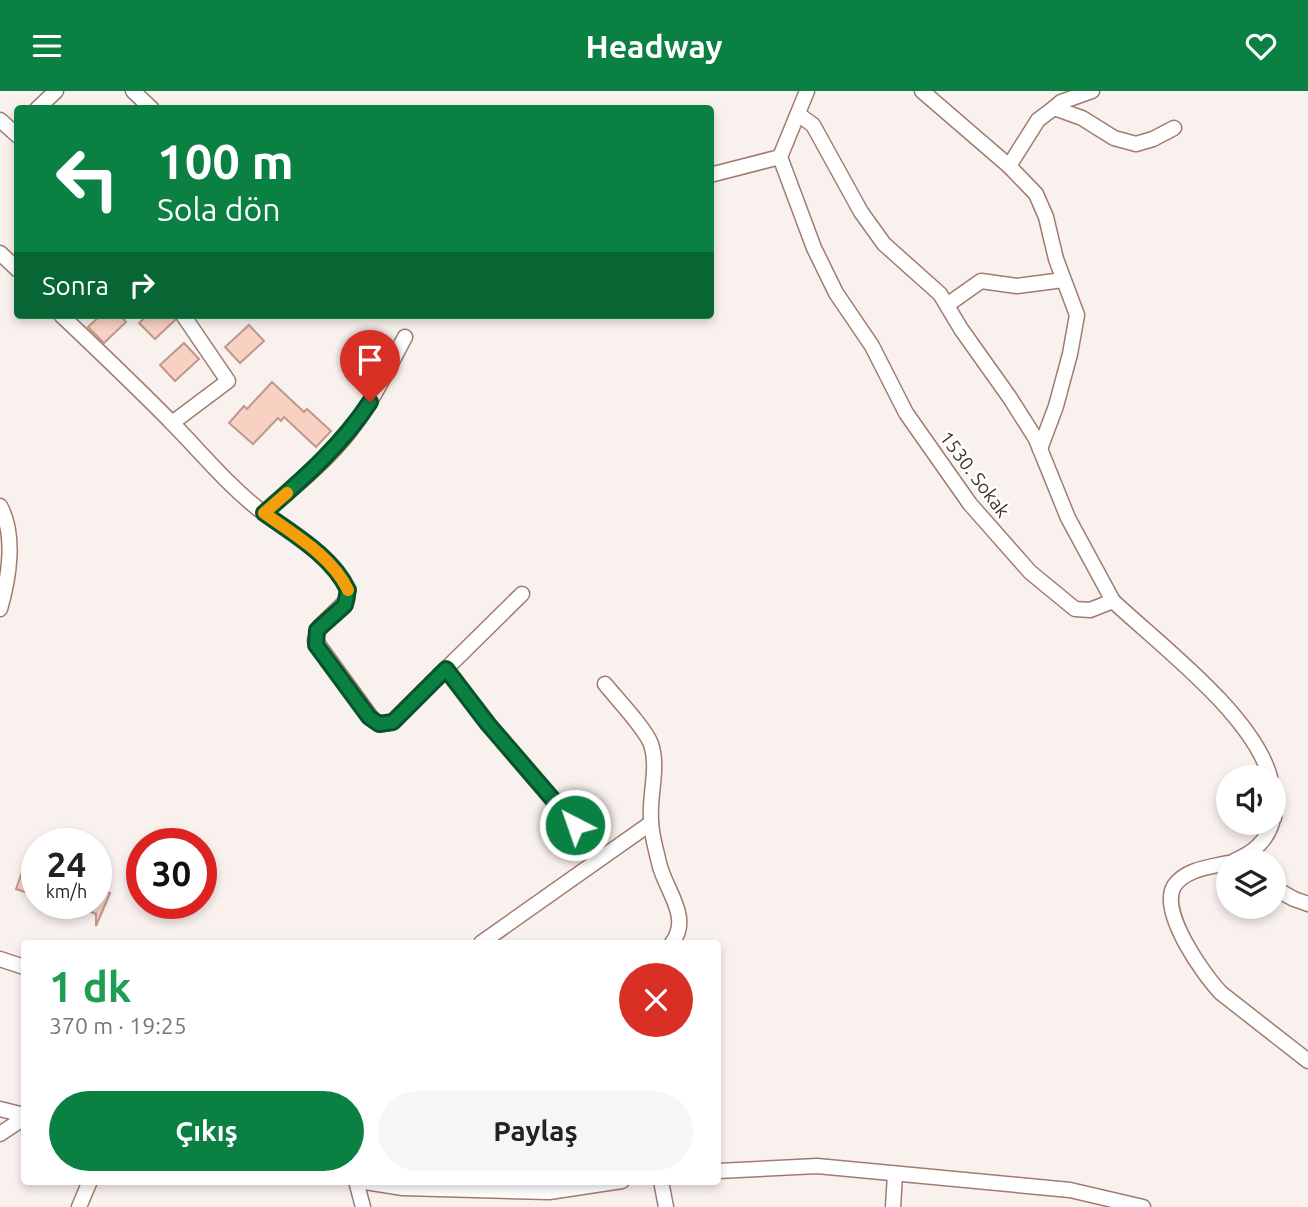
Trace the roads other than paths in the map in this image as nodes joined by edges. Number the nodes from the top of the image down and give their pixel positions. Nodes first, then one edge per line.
1 (56, 91) edge
2 (133, 91) edge
3 (807, 91) edge
4 (922, 91) edge
5 (1092, 91) edge
6 (41, 105) edge
7 (148, 105) edge
8 (1054, 108) junction
9 (799, 114) junction
10 (1174, 128) dead end
11 (780, 157) junction
12 (1009, 166) junction
13 (714, 174) edge
14 (0, 253) edge
15 (14, 266) edge
16 (1063, 280) junction
17 (947, 305) junction
18 (65, 319) edge
19 (186, 319) edge
20 (405, 337) dead end
21 (172, 423) junction
22 (1040, 449) junction
23 (2, 513) edge
24 (264, 513) junction
25 (522, 594) dead end
26 (1113, 601) junction
27 (0, 609) edge
28 (446, 669) junction
29 (605, 684) dead end
30 (1265, 765) edge
31 (651, 823) junction
32 (1267, 835) edge
33 (1257, 849) edge
34 (601, 857) junction
35 (1216, 866) edge
36 (1286, 895) edge
37 (1308, 904) edge
38 (485, 940) edge
39 (674, 940) edge
40 (0, 959) edge
41 (21, 966) edge
42 (1308, 1061) edge
43 (0, 1109) edge
44 (21, 1115) edge
45 (21, 1118) edge
46 (0, 1133) edge
47 (721, 1171) edge
48 (895, 1174) junction
49 (88, 1185) edge
50 (359, 1185) edge
51 (384, 1185) edge
52 (607, 1185) edge
53 (661, 1185) edge
54 (549, 1200) edge
55 (79, 1207) edge
56 (363, 1207) edge
57 (666, 1207) edge
58 (893, 1207) edge
59 (1143, 1207) edge

1 - 6 street
2 - 7 street
3 - 9 street
4 - 12 street
5 - 8 street
8 - 10 street
8 - 12 street
9 - 11 street
9 - 17 street
11 - 13 street
11 - 26 street, 1530. Sokak
12 - 16 street
14 - 15 street
16 - 17 street
16 - 22 street
17 - 22 street
18 - 21 street
19 - 21 street
20 - 24 street
21 - 24 street
22 - 26 street
23 - 27 street
24 - 28 street
25 - 28 street
26 - 30 street
28 - 34 street
29 - 31 street
31 - 34 street
31 - 39 street
32 - 33 street
34 - 38 street
35 - 42 street
36 - 37 street
40 - 41 street
43 - 44 street
45 - 46 street
47 - 48 street
48 - 58 street
48 - 59 street
49 - 55 street
50 - 56 street
51 - 54 street
52 - 54 street
53 - 57 street

